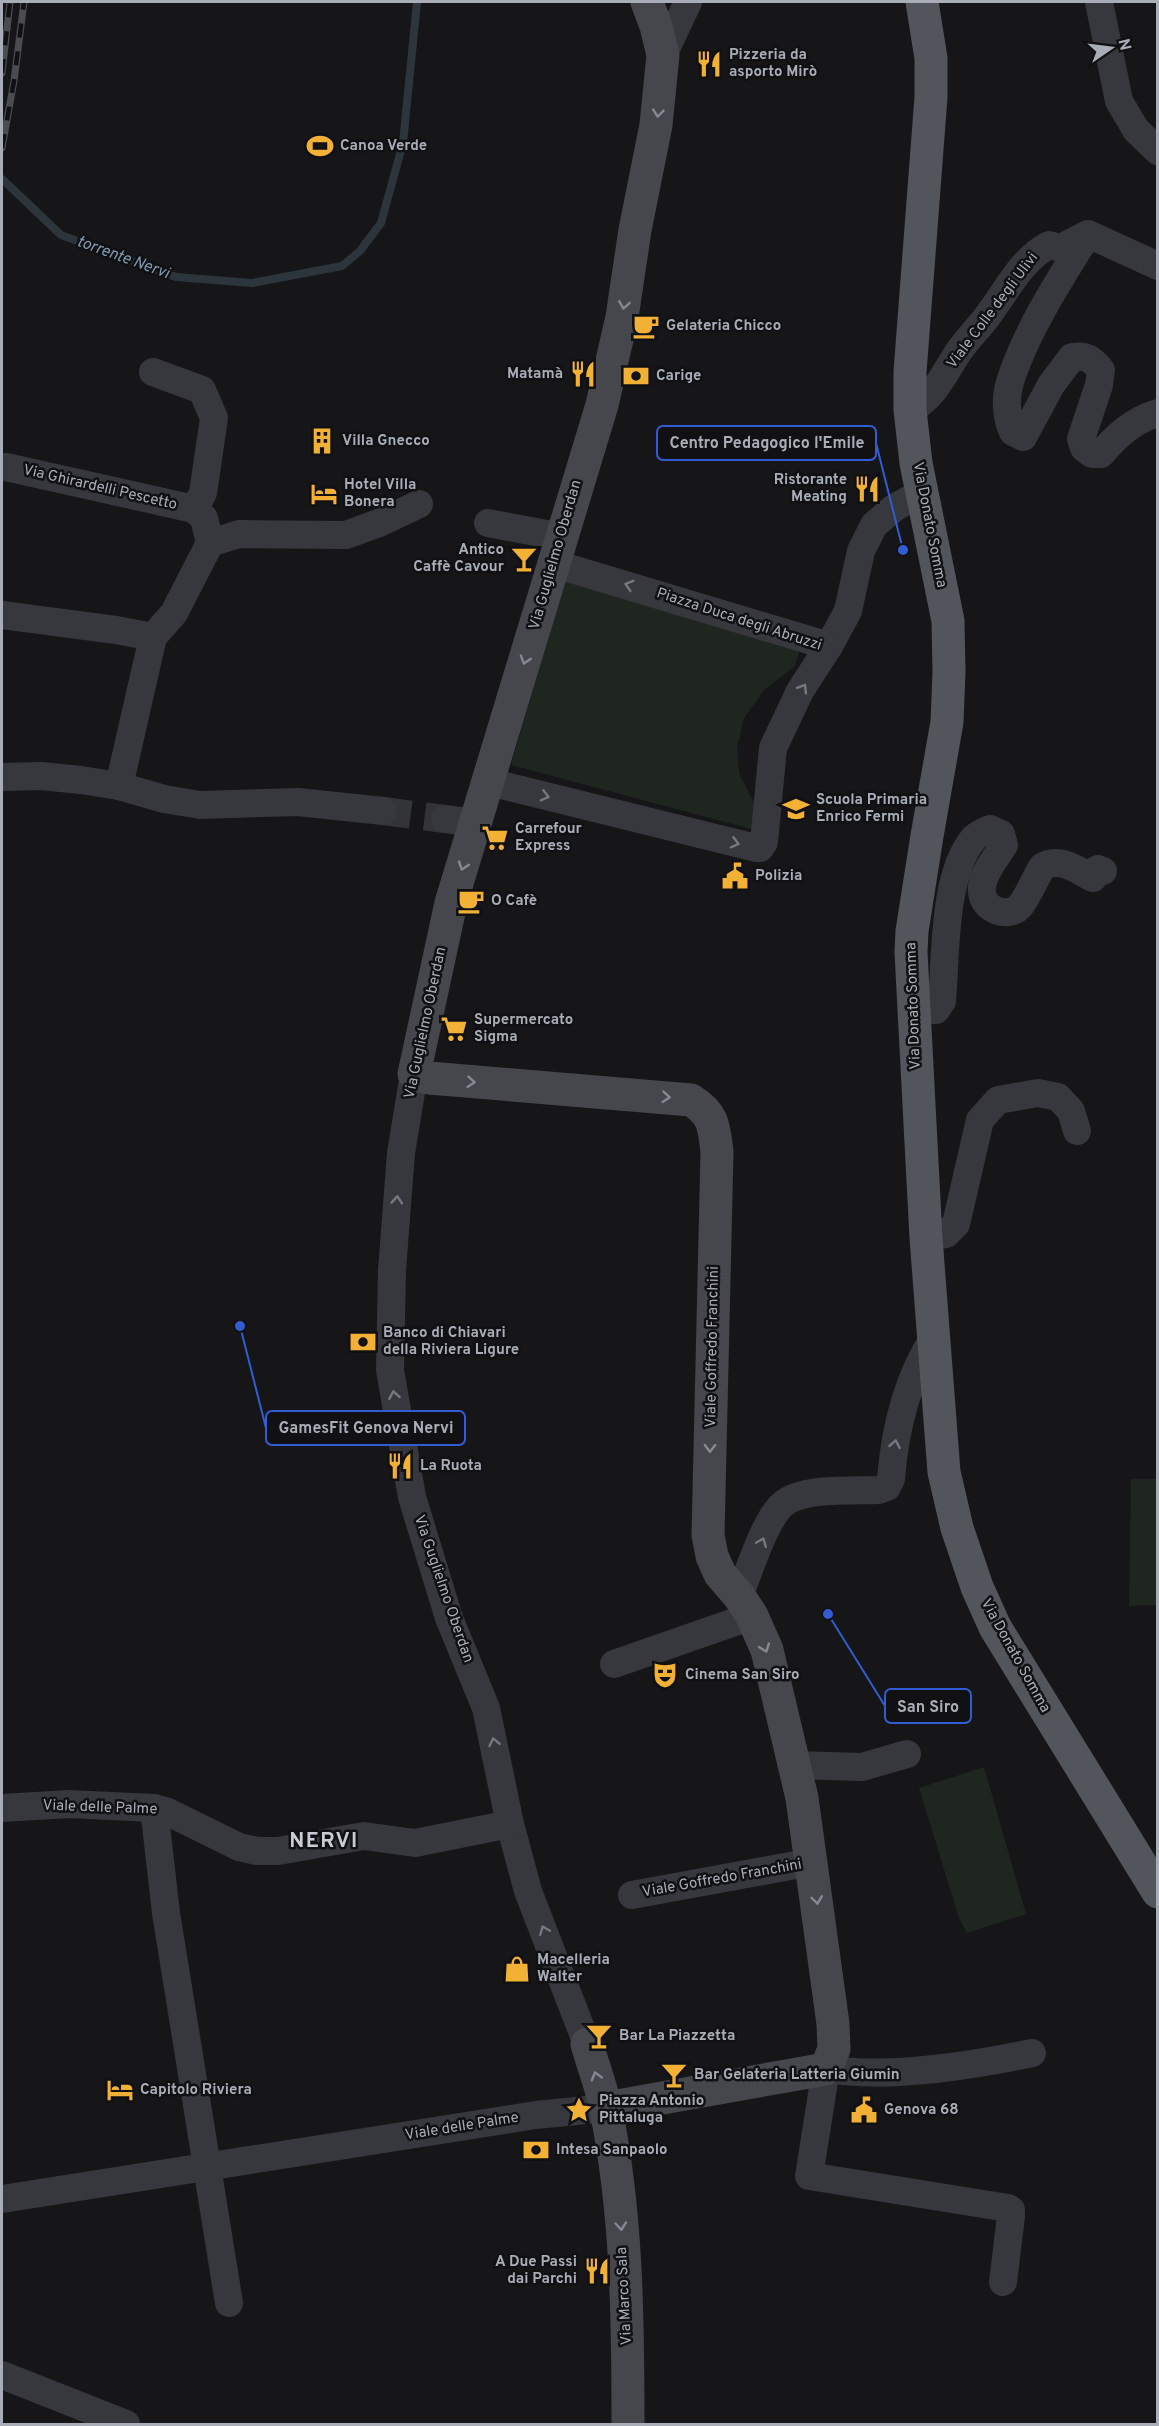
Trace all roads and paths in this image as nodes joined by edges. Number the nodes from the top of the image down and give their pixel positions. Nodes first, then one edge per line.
1 (647, 2) edge
2 (688, 2) edge
3 (922, 2) edge
4 (1099, 2) edge
5 (663, 55) junction
6 (1158, 151) edge
7 (1088, 234) junction
8 (1158, 266) edge
9 (153, 372) dead end
10 (910, 410) junction
11 (1158, 413) edge
12 (6, 467) dead end
13 (921, 493) junction
14 (419, 504) dead end
15 (194, 509) junction
16 (488, 523) dead end
17 (210, 543) junction
18 (558, 550) junction
19 (2, 615) edge
20 (153, 637) junction
21 (829, 646) junction
22 (2, 777) edge
23 (489, 782) junction
24 (119, 786) junction
25 (382, 811) tunnel mouth
26 (1103, 871) dead end
27 (913, 1010) junction
28 (414, 1074) junction
29 (1077, 1131) dead end
30 (926, 1238) junction
31 (933, 1339) junction
32 (745, 1606) junction
33 (614, 1664) dead end
34 (907, 1754) dead end
35 (795, 1765) junction
36 (2, 1808) edge
37 (154, 1808) junction
38 (510, 1824) junction
39 (812, 1862) junction
40 (1158, 1892) edge
41 (632, 1895) dead end
42 (587, 2044) joint
43 (1032, 2053) dead end
44 (826, 2069) junction
45 (613, 2107) junction
46 (208, 2167) junction
47 (2, 2199) edge
48 (1003, 2283) dead end
49 (229, 2303) dead end
50 (2, 2375) edge
51 (126, 2424) edge
52 (628, 2424) edge

1 - 5 street, Via Guglielmo Oberdan
2 - 5 street
3 - 10 main road, Via Donato Somma
4 - 6 street
5 -> 18 street, Via Guglielmo Oberdan
7 - 8 street
7 - 10 street, Viale Colle degli Ulivi
7 - 11 street
9 - 15 street, Via Ghirardelli Pescetto
10 - 13 main road, Via Donato Somma
12 - 15 street, Via Ghirardelli Pescetto
13 - 21 street
13 - 27 main road, Via Donato Somma
14 - 17 street
15 - 17 street, Via Ghirardelli Pescetto
16 - 18 street, Piazza Duca degli Abruzzi
17 - 20 street
21 -> 18 street, Piazza Duca degli Abruzzi
18 -> 23 street, Via Guglielmo Oberdan
19 - 20 street
20 - 24 street
23 -> 21 street, Piazza Duca degli Abruzzi
22 - 24 street
23 -> 28 street, Via Guglielmo Oberdan
24 - 25 street
26 - 27 street
27 - 30 main road, Via Donato Somma
28 -> 32 street, Viale Goffredo Franchini
38 -> 28 street, Via Guglielmo Oberdan
29 - 30 street
30 - 31 main road, Via Donato Somma
32 -> 31 street
31 - 40 main road, Via Donato Somma
32 - 33 street
32 -> 35 street, Viale Goffredo Franchini
34 - 35 street
35 - 39 street, Viale Goffredo Franchini
36 - 37 street, Viale delle Palme
37 - 38 street, Viale delle Palme
37 - 46 street
42 -> 38 street, Via Guglielmo Oberdan
39 - 41 street, Viale Goffredo Franchini
39 -> 44 street, Viale Goffredo Franchini
45 -> 42 street
43 - 44 street
44 - 45 street
44 - 48 street
45 - 46 street, Viale delle Palme
45 -> 52 street, Via Marco Sala
46 - 47 street, Viale delle Palme
46 - 49 street
50 - 51 street

